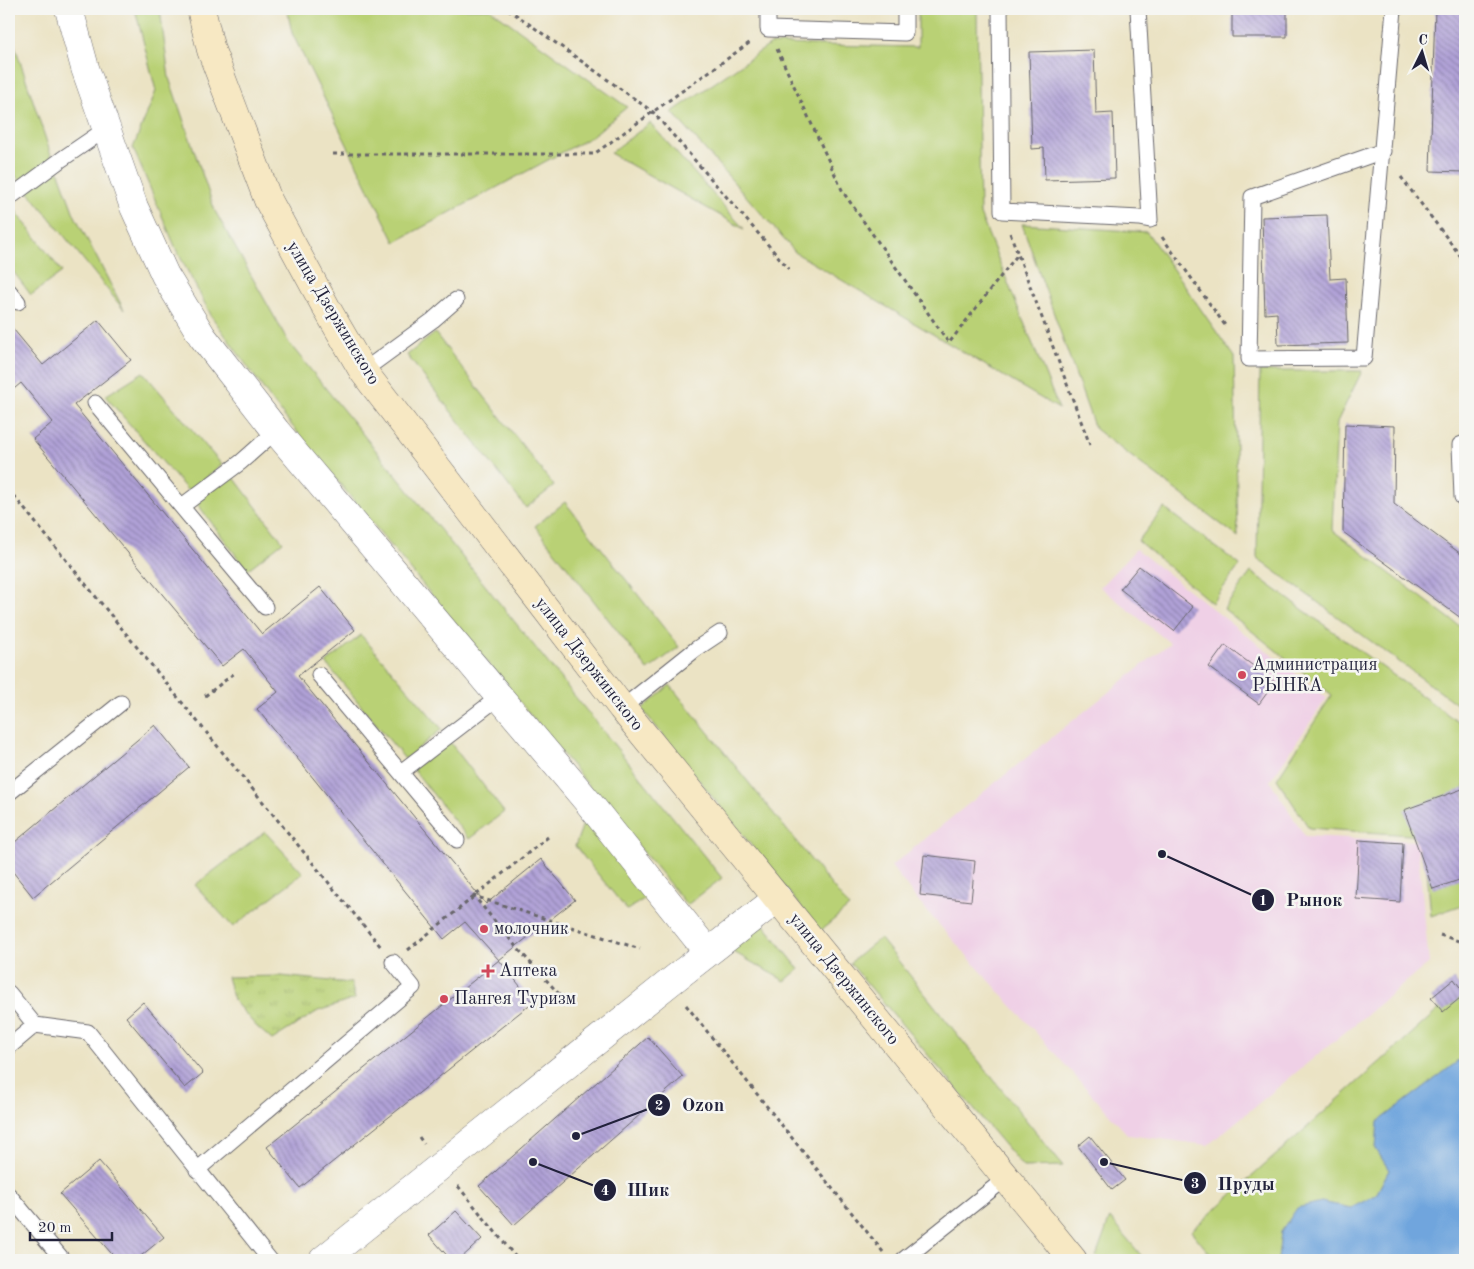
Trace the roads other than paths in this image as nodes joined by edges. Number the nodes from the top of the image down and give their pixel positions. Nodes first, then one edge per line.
1 (68, 9) edge
2 (201, 9) edge
3 (768, 9) edge
4 (904, 9) edge
5 (1000, 9) edge
6 (1138, 9) edge
7 (1394, 9) edge
8 (106, 129) junction
9 (1382, 151) junction
10 (9, 198) edge
11 (456, 300) dead end
12 (363, 371) junction
13 (95, 403) dead end
14 (276, 431) junction
15 (1465, 443) edge
16 (1465, 500) edge
17 (182, 506) junction
18 (265, 607) dead end
19 (720, 633) dead end
20 (319, 675) dead end
21 (499, 697) junction
22 (121, 703) dead end
23 (622, 708) junction
24 (402, 772) junction
25 (9, 793) edge
26 (457, 840) dead end
27 (778, 898) junction
28 (708, 952) junction
29 (394, 962) road end
30 (9, 994) edge
31 (35, 1025) junction
32 (9, 1046) edge
33 (197, 1170) junction
34 (1006, 1178) junction
35 (9, 1195) edge
36 (63, 1260) edge
37 (270, 1260) edge
38 (323, 1260) edge
39 (902, 1260) edge
40 (1073, 1260) edge

1 - 8 street
2 - 12 street, улица Дзержинского
3 - 4 lane
5 - 6 lane
7 - 9 lane
8 - 10 lane
8 - 14 street
9 - 9 lane
11 - 12 lane
12 - 23 street, улица Дзержинского
13 - 17 lane
14 - 17 lane
14 - 21 street
15 - 16 lane
17 - 18 lane
19 - 23 lane
20 - 24 lane
21 - 24 lane
21 - 28 street
22 - 25 lane
23 - 27 street, улица Дзержинского
24 - 26 lane
27 - 28 street
27 - 34 street, улица Дзержинского
28 - 38 street
29 - 33 lane
30 - 31 lane
31 - 32 lane
31 - 33 lane
33 - 37 lane
34 - 39 lane
34 - 40 street, улица Дзержинского
35 - 36 lane

